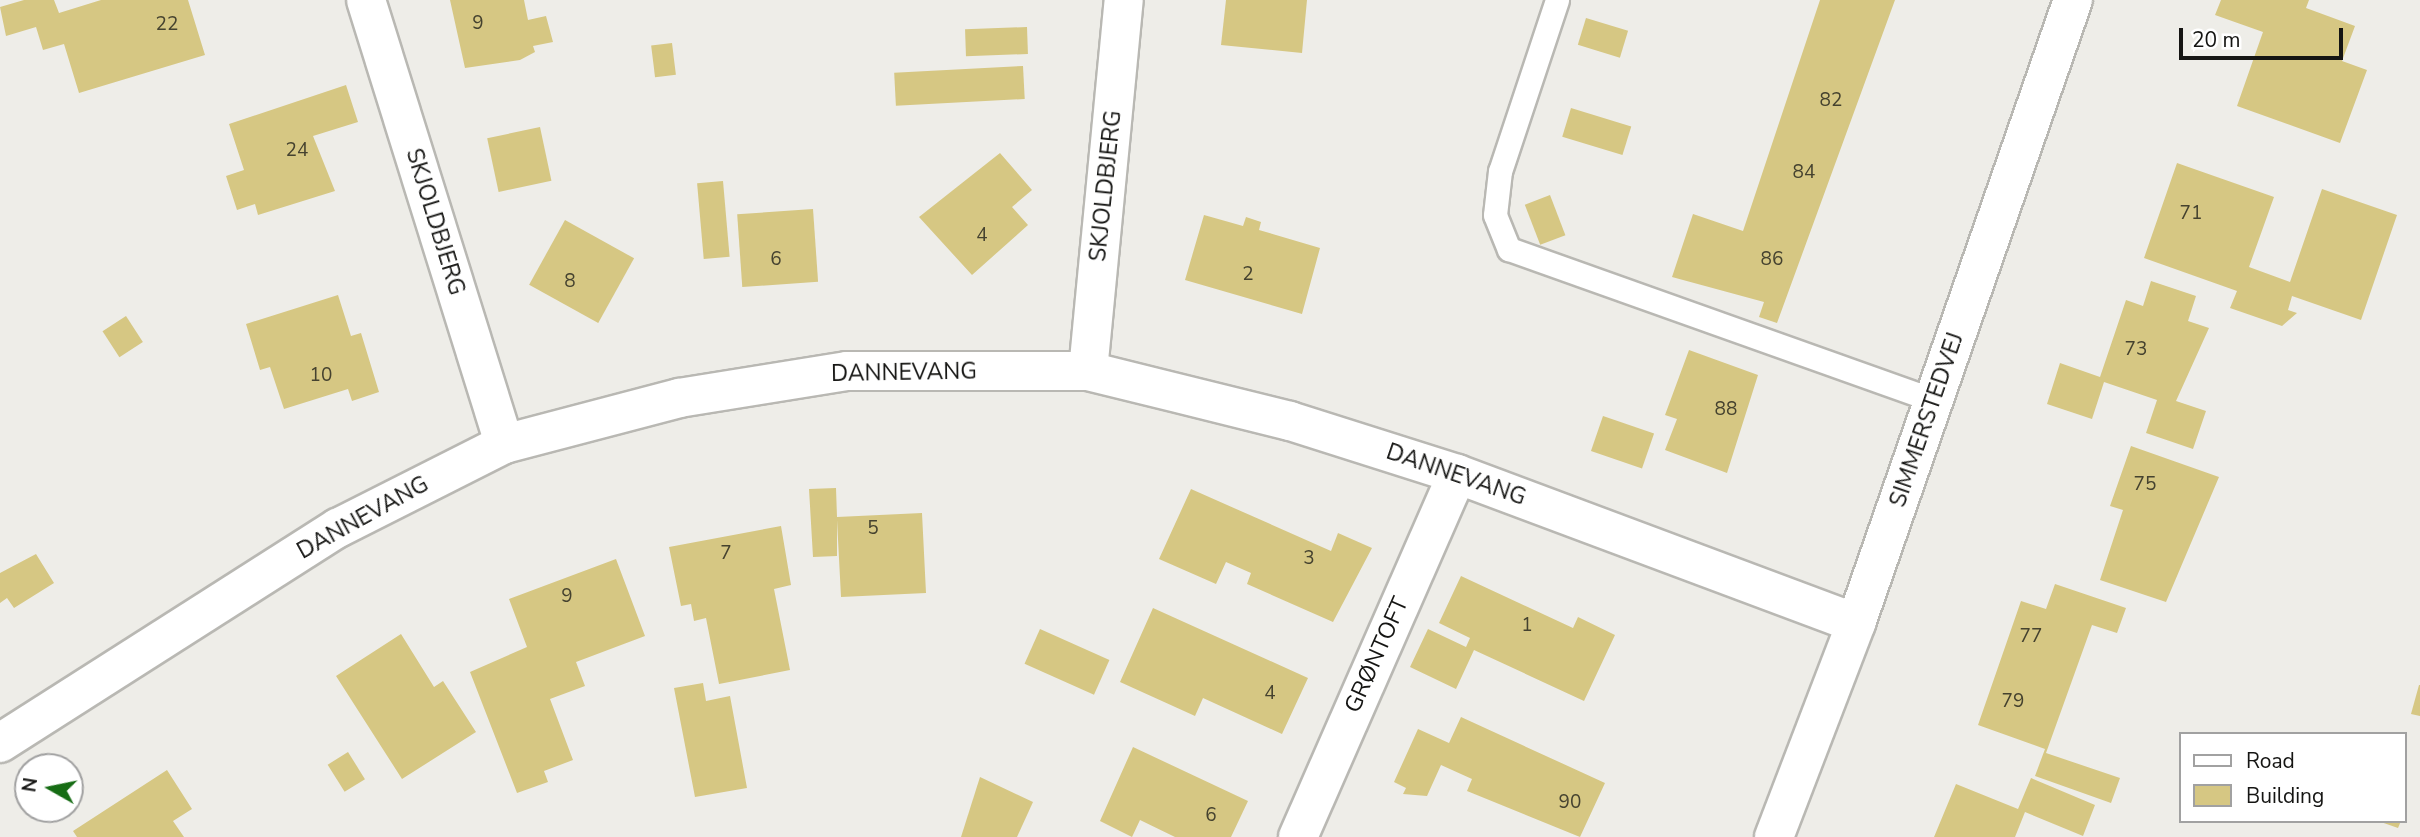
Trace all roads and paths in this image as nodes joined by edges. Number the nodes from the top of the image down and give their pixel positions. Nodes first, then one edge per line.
1 (366, 0) edge
2 (1124, 0) edge
3 (1557, 0) edge
4 (2073, 0) edge
5 (1087, 371) junction
6 (1934, 400) junction
7 (504, 444) junction
8 (1457, 474) junction
9 (1856, 623) junction
10 (0, 743) edge
11 (1298, 837) edge
12 (1774, 837) edge

1 - 7 street, SKJOLDBJERG
2 - 5 street, SKJOLDBJERG
3 - 6 lane
4 - 6 street, SIMMERSTEDVEJ
5 - 7 street, DANNEVANG
5 - 8 street, DANNEVANG
6 - 9 street, SIMMERSTEDVEJ
7 - 10 street, DANNEVANG
8 - 9 street, DANNEVANG
8 - 11 street, GRØNTOFT
9 - 12 street, SIMMERSTEDVEJ

